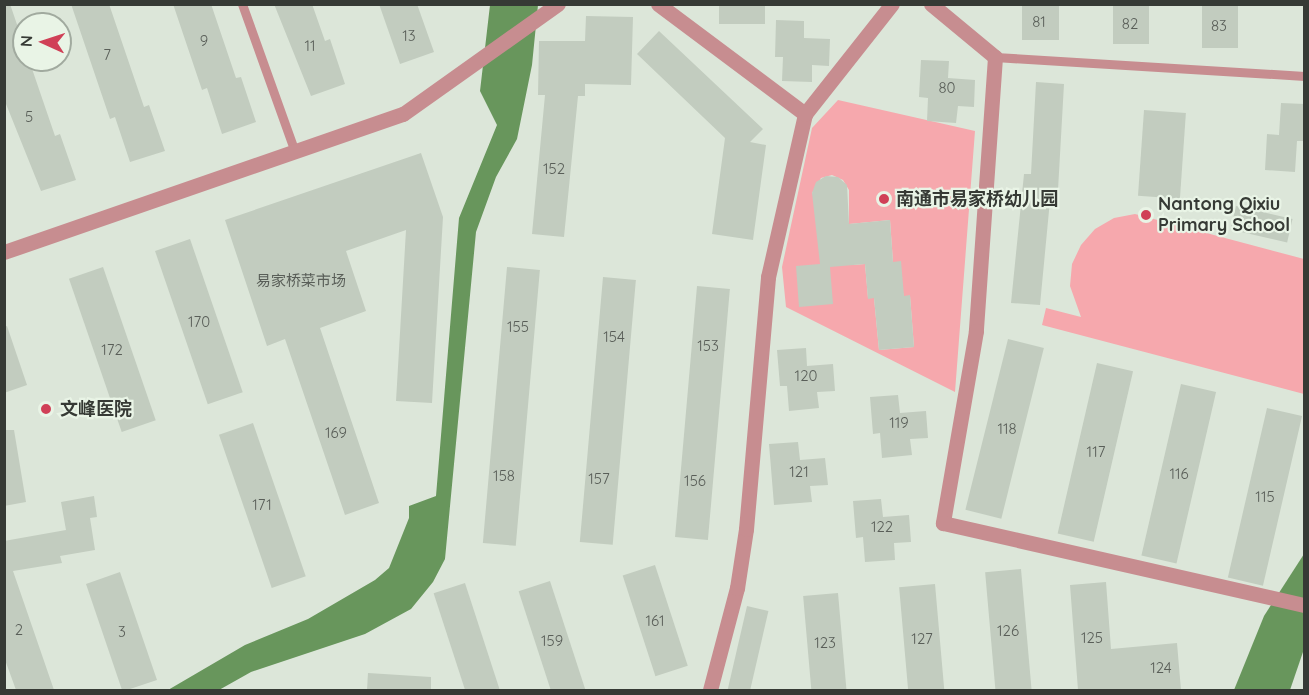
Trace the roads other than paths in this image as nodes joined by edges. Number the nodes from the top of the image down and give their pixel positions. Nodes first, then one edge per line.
1 (243, 4) edge
2 (658, 4) edge
3 (892, 4) edge
4 (931, 4) edge
5 (555, 6) edge
6 (995, 57) junction
7 (1305, 76) edge
8 (805, 114) junction
9 (295, 152) junction
10 (4, 252) edge
11 (1305, 605) edge
12 (710, 690) edge

1 - 9 lane
2 - 8 street
3 - 8 street
4 - 6 street
5 - 9 street
6 - 7 lane
6 - 11 street
8 - 12 street
9 - 10 street

